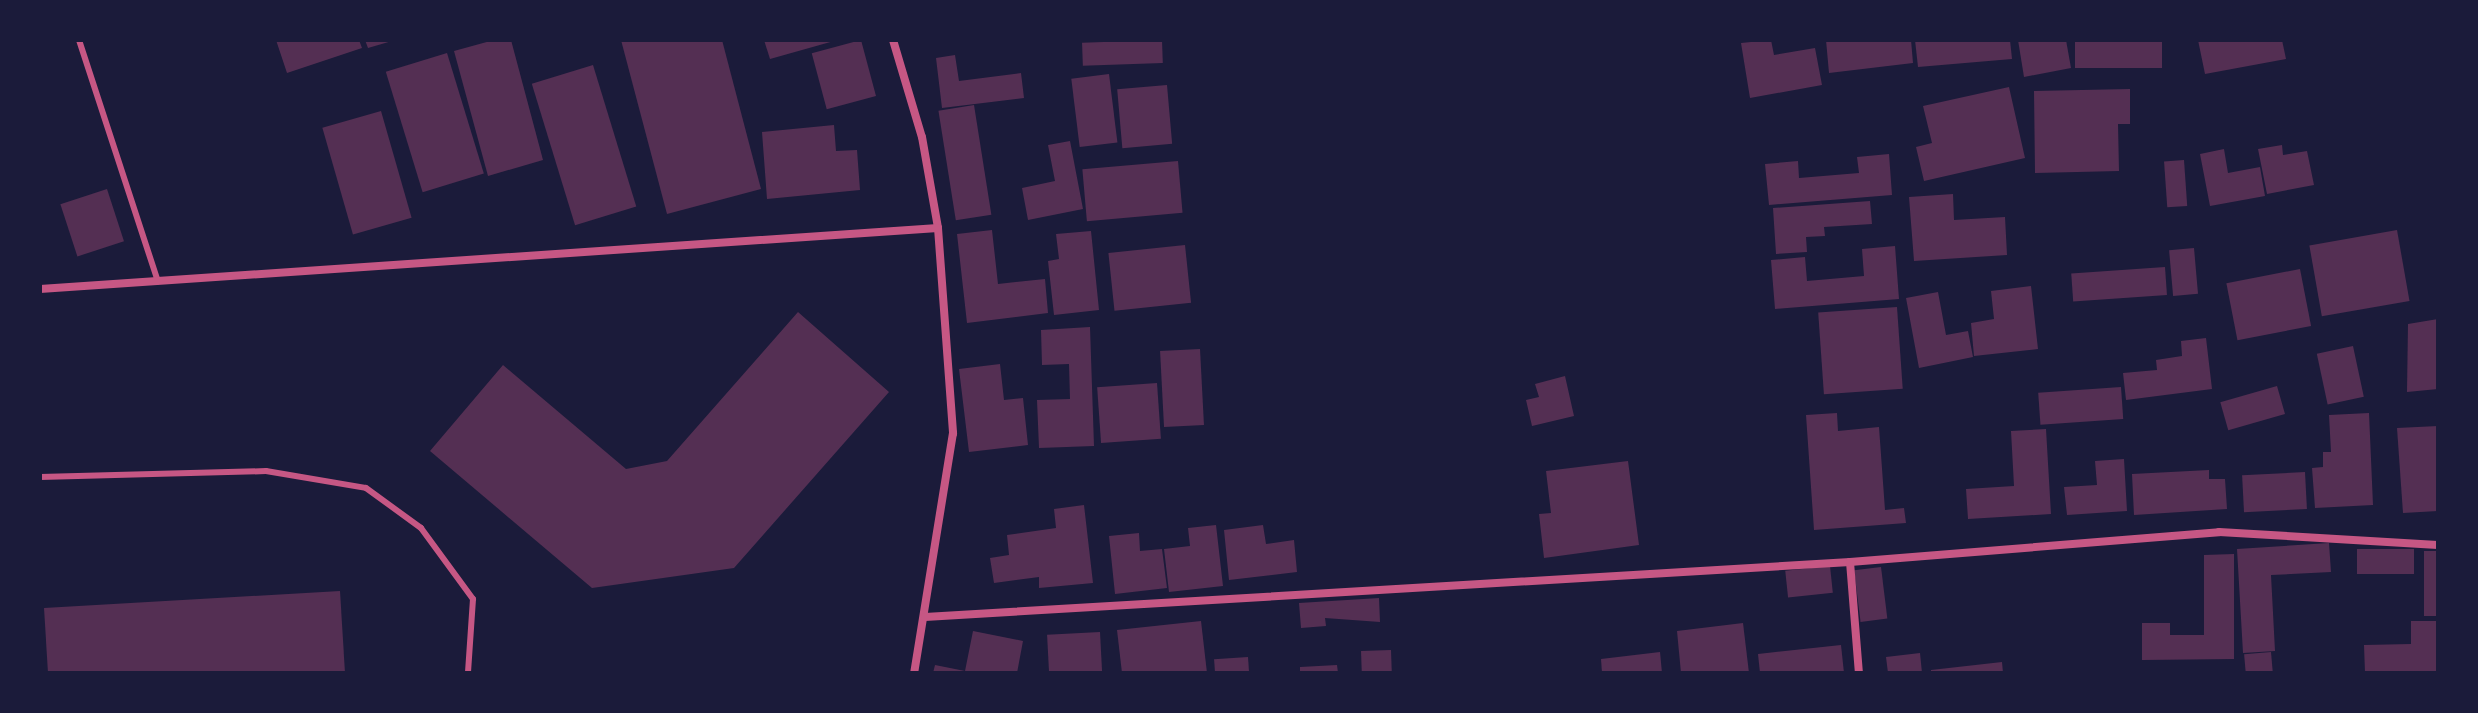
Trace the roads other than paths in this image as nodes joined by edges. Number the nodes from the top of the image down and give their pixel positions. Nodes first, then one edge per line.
1 (79, 40) edge
2 (893, 40) edge
3 (938, 228) junction
4 (158, 281) junction
5 (40, 289) edge
6 (40, 477) edge
7 (2438, 545) edge
8 (1850, 562) junction
9 (925, 617) junction
10 (468, 673) edge
11 (914, 673) edge
12 (1859, 673) edge

1 - 4 lane
2 - 3 street
3 - 4 street
3 - 9 street
4 - 5 street
6 - 10 lane
7 - 8 street
8 - 9 street
8 - 12 street
9 - 11 street

